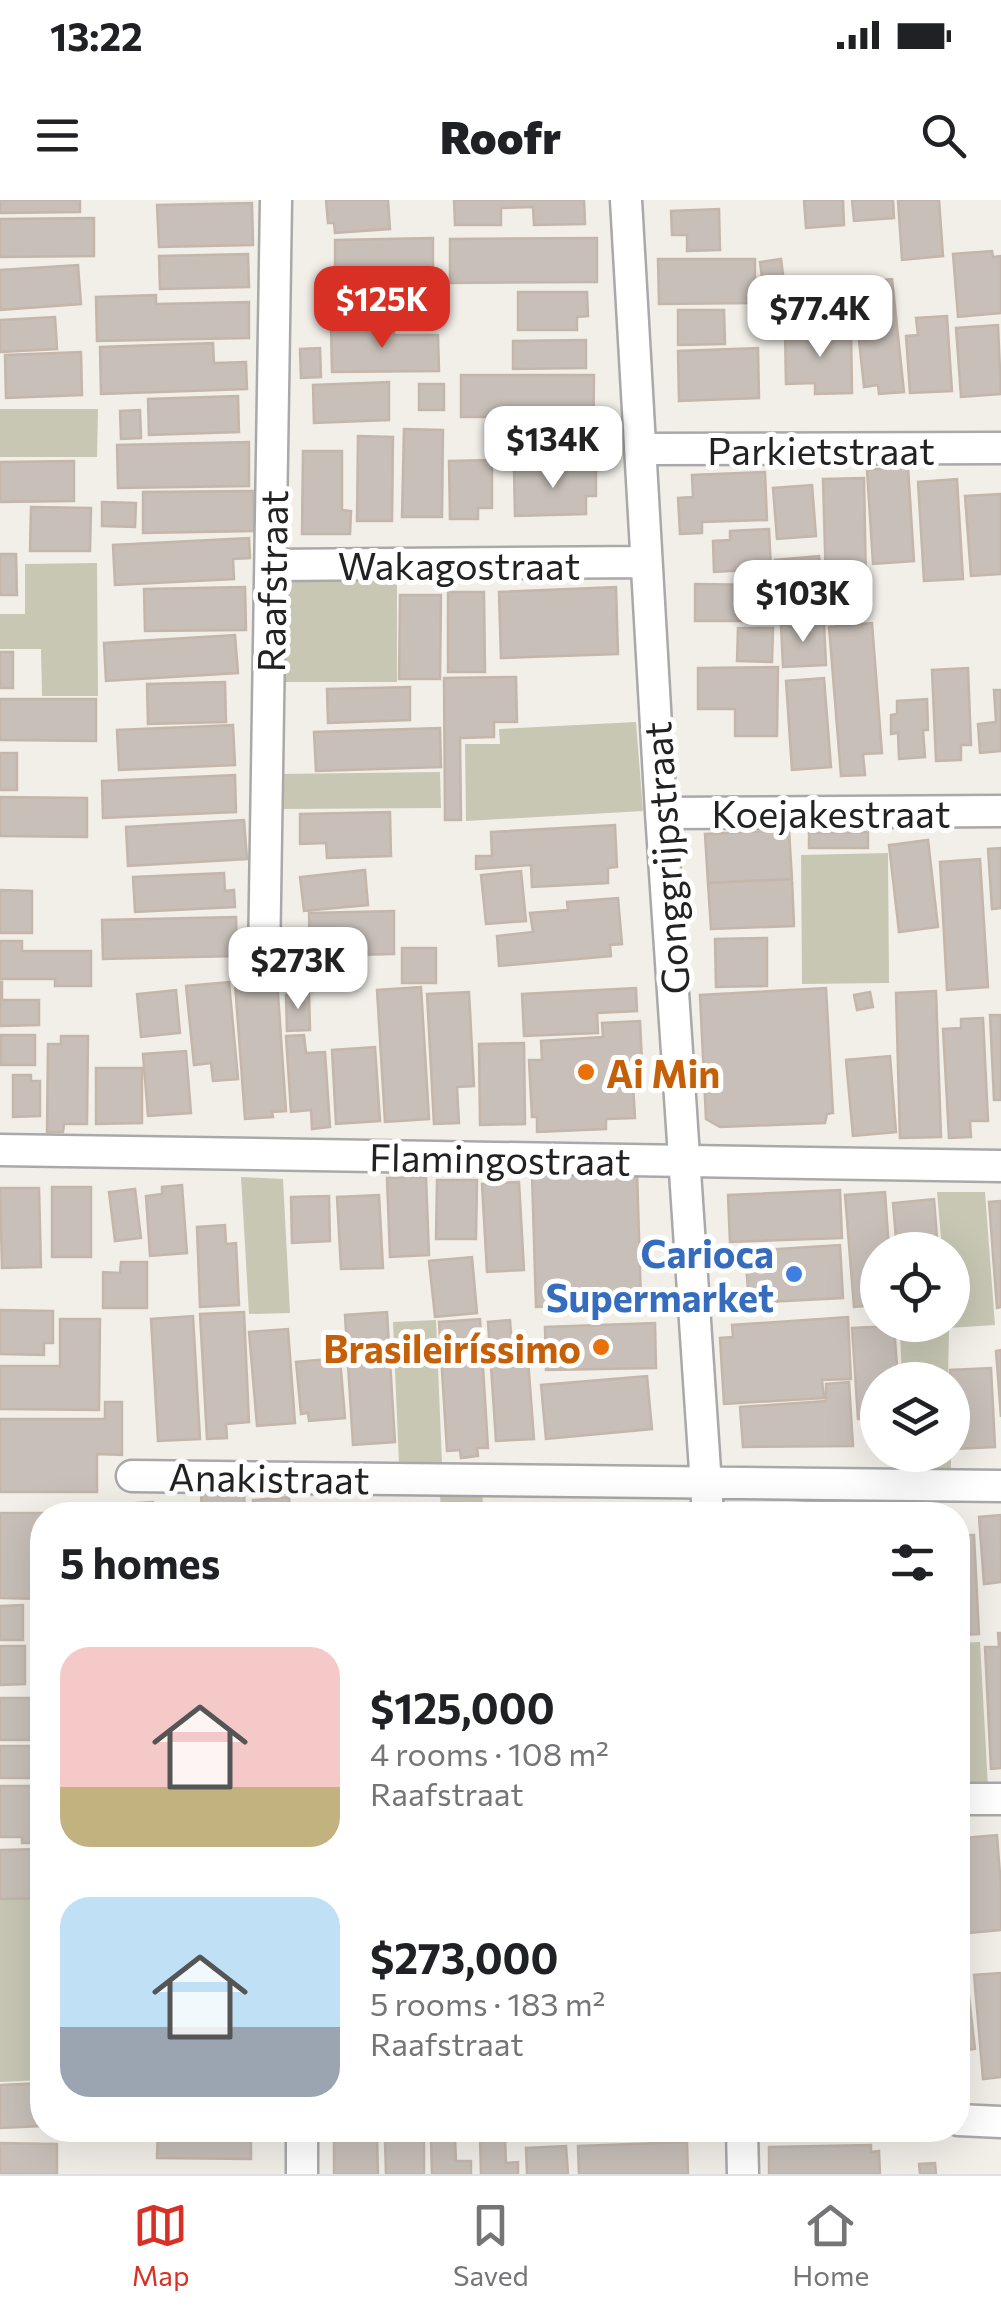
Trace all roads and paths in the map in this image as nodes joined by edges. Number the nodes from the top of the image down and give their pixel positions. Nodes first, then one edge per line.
1 (276, 200) edge
2 (626, 200) edge
3 (1001, 448) edge
4 (640, 449) junction
5 (646, 562) junction
6 (272, 565) junction
7 (1001, 811) edge
8 (661, 813) junction
9 (264, 962) dead end
10 (0, 1150) edge
11 (686, 1161) junction
12 (1001, 1166) edge
13 (132, 1476) dead end
14 (706, 1482) junction
15 (1001, 1486) edge
16 (707, 1502) edge
17 (970, 1799) edge
18 (1001, 1799) edge
19 (970, 2121) edge
20 (1001, 2122) edge
21 (302, 2142) edge
22 (742, 2142) edge
23 (302, 2174) edge
24 (743, 2174) edge

1 - 6 street, Raafstraat
2 - 4 street, Gonggrijpstraat
3 - 4 street, Parkietstraat
4 - 5 street, Gonggrijpstraat
5 - 6 street, Wakagostraat
5 - 8 street, Gonggrijpstraat
6 - 9 street, Raafstraat
7 - 8 street, Koejakestraat
8 - 11 street, Gonggrijpstraat
10 - 11 street, Flamingostraat
11 - 12 street, Flamingostraat
11 - 14 street, Gonggrijpstraat
13 - 14 street, Anakistraat
14 - 15 street, Anakistraat
14 - 16 street, Gonggrijpstraat
17 - 18 street
19 - 20 street
21 - 23 street
22 - 24 street

